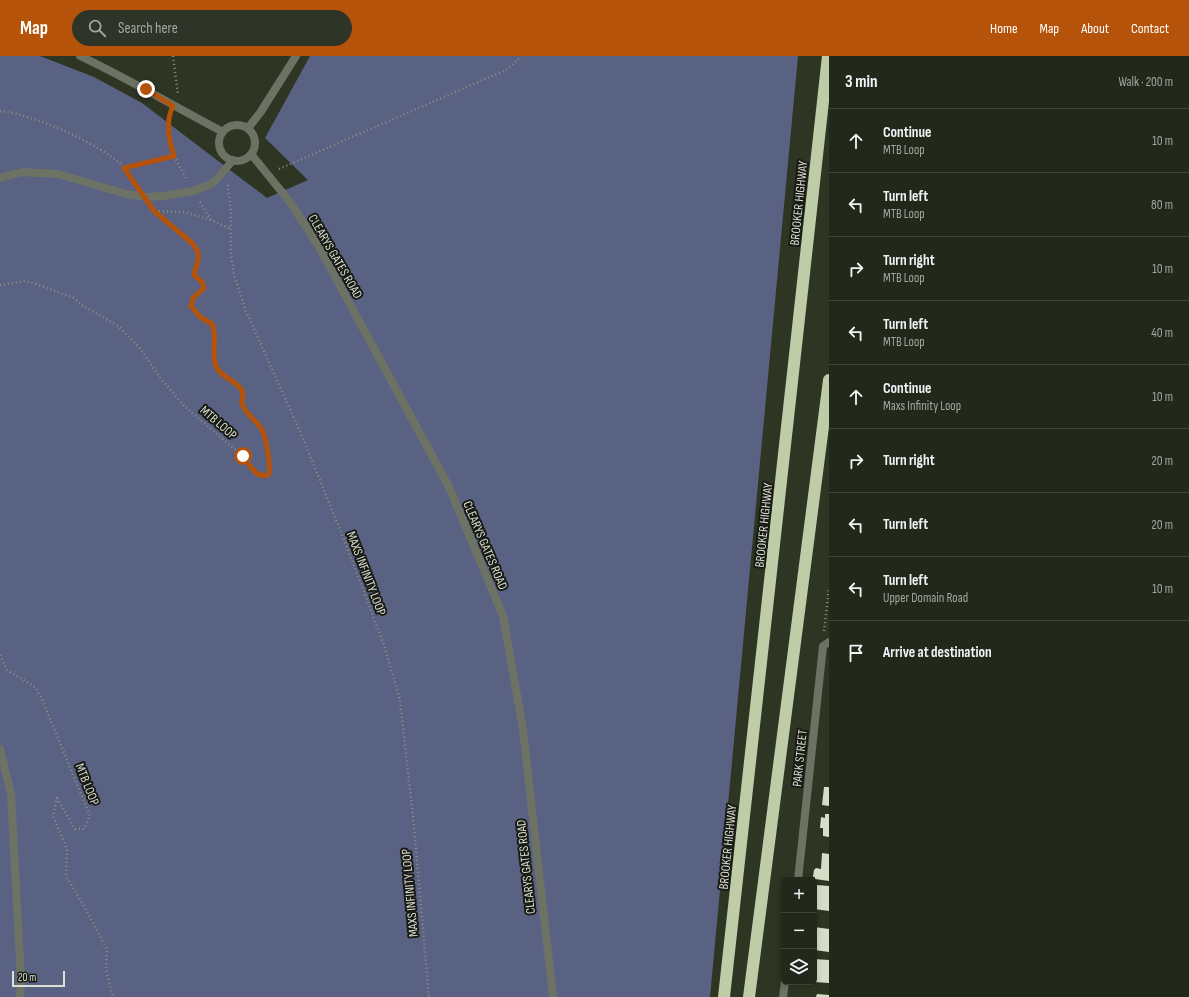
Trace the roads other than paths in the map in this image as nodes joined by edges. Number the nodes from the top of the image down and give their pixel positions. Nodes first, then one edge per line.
1 (80, 56) edge
2 (296, 56) edge
3 (828, 56) edge
4 (248, 128) junction
5 (223, 132) junction
6 (250, 154) junction
7 (233, 160) junction
8 (0, 178) edge
9 (829, 380) edge
10 (826, 644) edge
11 (0, 749) edge
12 (798, 877) edge
13 (785, 985) edge
14 (20, 997) edge
15 (553, 997) edge
16 (724, 997) edge
17 (749, 997) edge
18 (783, 997) edge

1 - 5 street
2 - 4 street
3 - 16 highway, BROOKER HIGHWAY
4 - 5 street
4 - 6 street
5 - 7 street
6 - 7 street
6 - 15 street, CLEARYS GATES ROAD
7 - 8 street
9 - 17 highway
10 - 12 street, PARK STREET
11 - 14 street
13 - 18 street

